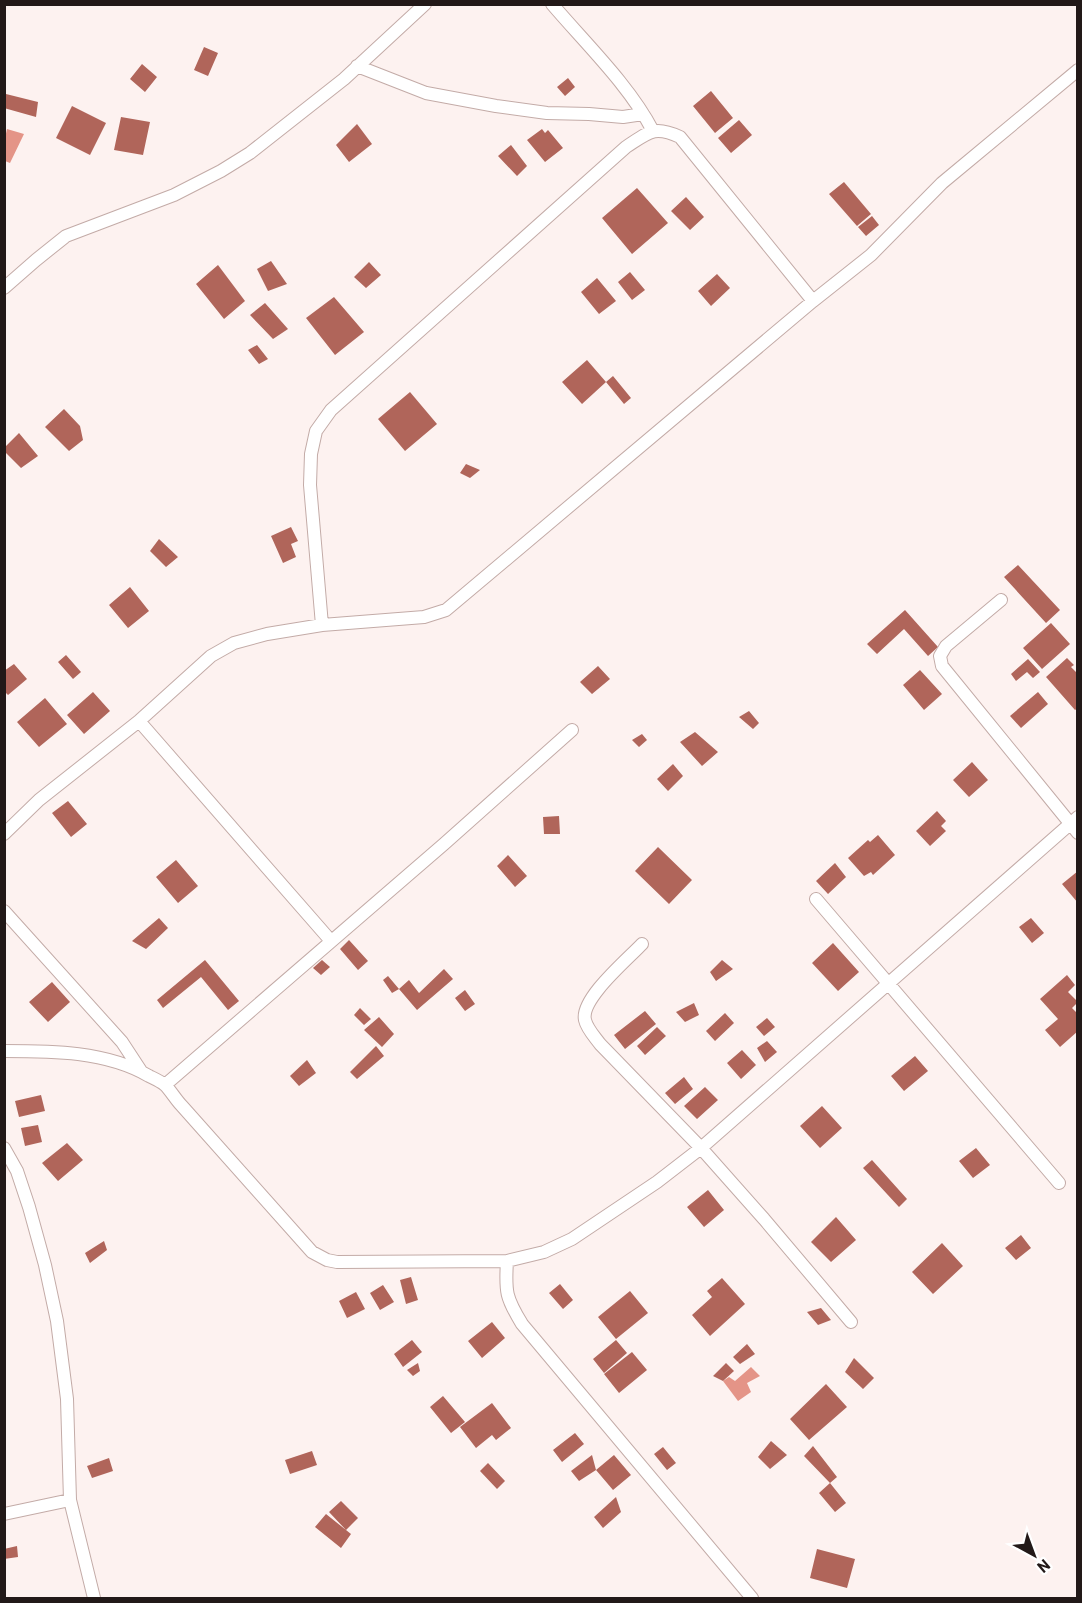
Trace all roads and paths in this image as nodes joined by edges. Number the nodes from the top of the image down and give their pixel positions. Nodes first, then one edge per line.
1 (425, 4) edge
2 (552, 4) edge
3 (357, 66) junction
4 (1075, 77) edge
5 (643, 114) junction
6 (653, 131) junction
7 (4, 288) edge
8 (813, 301) junction
9 (1001, 600) dead end
10 (322, 625) junction
11 (140, 721) junction
12 (572, 730) dead end
13 (1075, 825) edge
14 (4, 834) edge
15 (816, 899) dead end
16 (4, 911) edge
17 (331, 941) junction
18 (642, 944) dead end
19 (887, 983) junction
20 (4, 1052) edge
21 (141, 1071) junction
22 (165, 1085) junction
23 (4, 1148) edge
24 (701, 1148) junction
25 (1059, 1184) dead end
26 (507, 1261) junction
27 (851, 1322) dead end
28 (70, 1500) junction
29 (4, 1514) edge
30 (94, 1599) edge
31 (752, 1599) edge

1 - 3 street
2 - 5 street
3 - 5 street
3 - 7 street
4 - 8 street
5 - 6 street
6 - 8 street
6 - 10 street
8 - 10 street
9 - 13 street
10 - 11 street
11 - 14 street
11 - 17 street
12 - 17 street
13 - 19 street
15 - 19 street
16 - 21 street
17 - 22 street
18 - 24 street
19 - 24 street
19 - 25 street
20 - 21 street
21 - 22 street
22 - 26 street
23 - 28 street
24 - 26 street
24 - 27 street
26 - 31 street
28 - 29 street
28 - 30 street

